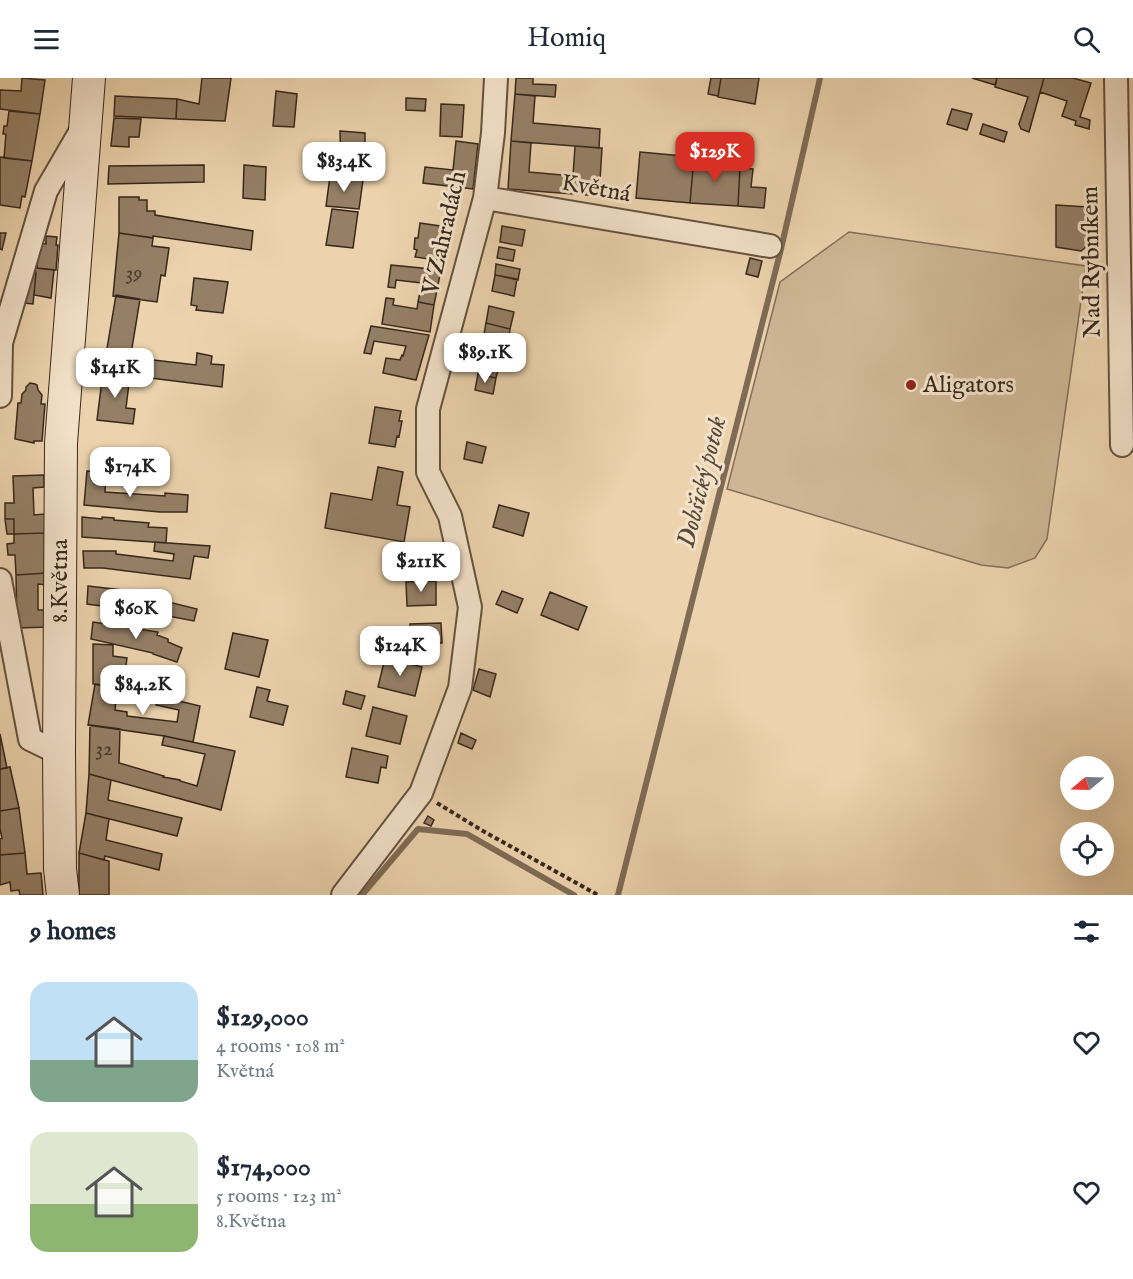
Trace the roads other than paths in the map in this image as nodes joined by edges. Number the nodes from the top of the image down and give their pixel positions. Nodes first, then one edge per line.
1 (89, 78) edge
2 (496, 78) edge
3 (1116, 78) edge
4 (86, 122) junction
5 (485, 198) junction
6 (770, 246) dead end
7 (0, 374) edge
8 (0, 396) edge
9 (1122, 445) dead end
10 (0, 580) edge
11 (59, 753) junction
12 (63, 895) edge
13 (343, 895) edge

1 - 4 main road, 8.Května
2 - 5 street, V Zahradách
3 - 9 street, Nad Rybníkem
4 - 7 street, 8.Května
4 - 11 main road, 8.Května
5 - 6 street, Květná
5 - 13 street, V Zahradách
7 - 8 street, 8.Května
10 - 11 street
11 - 12 main road, 8.Května

